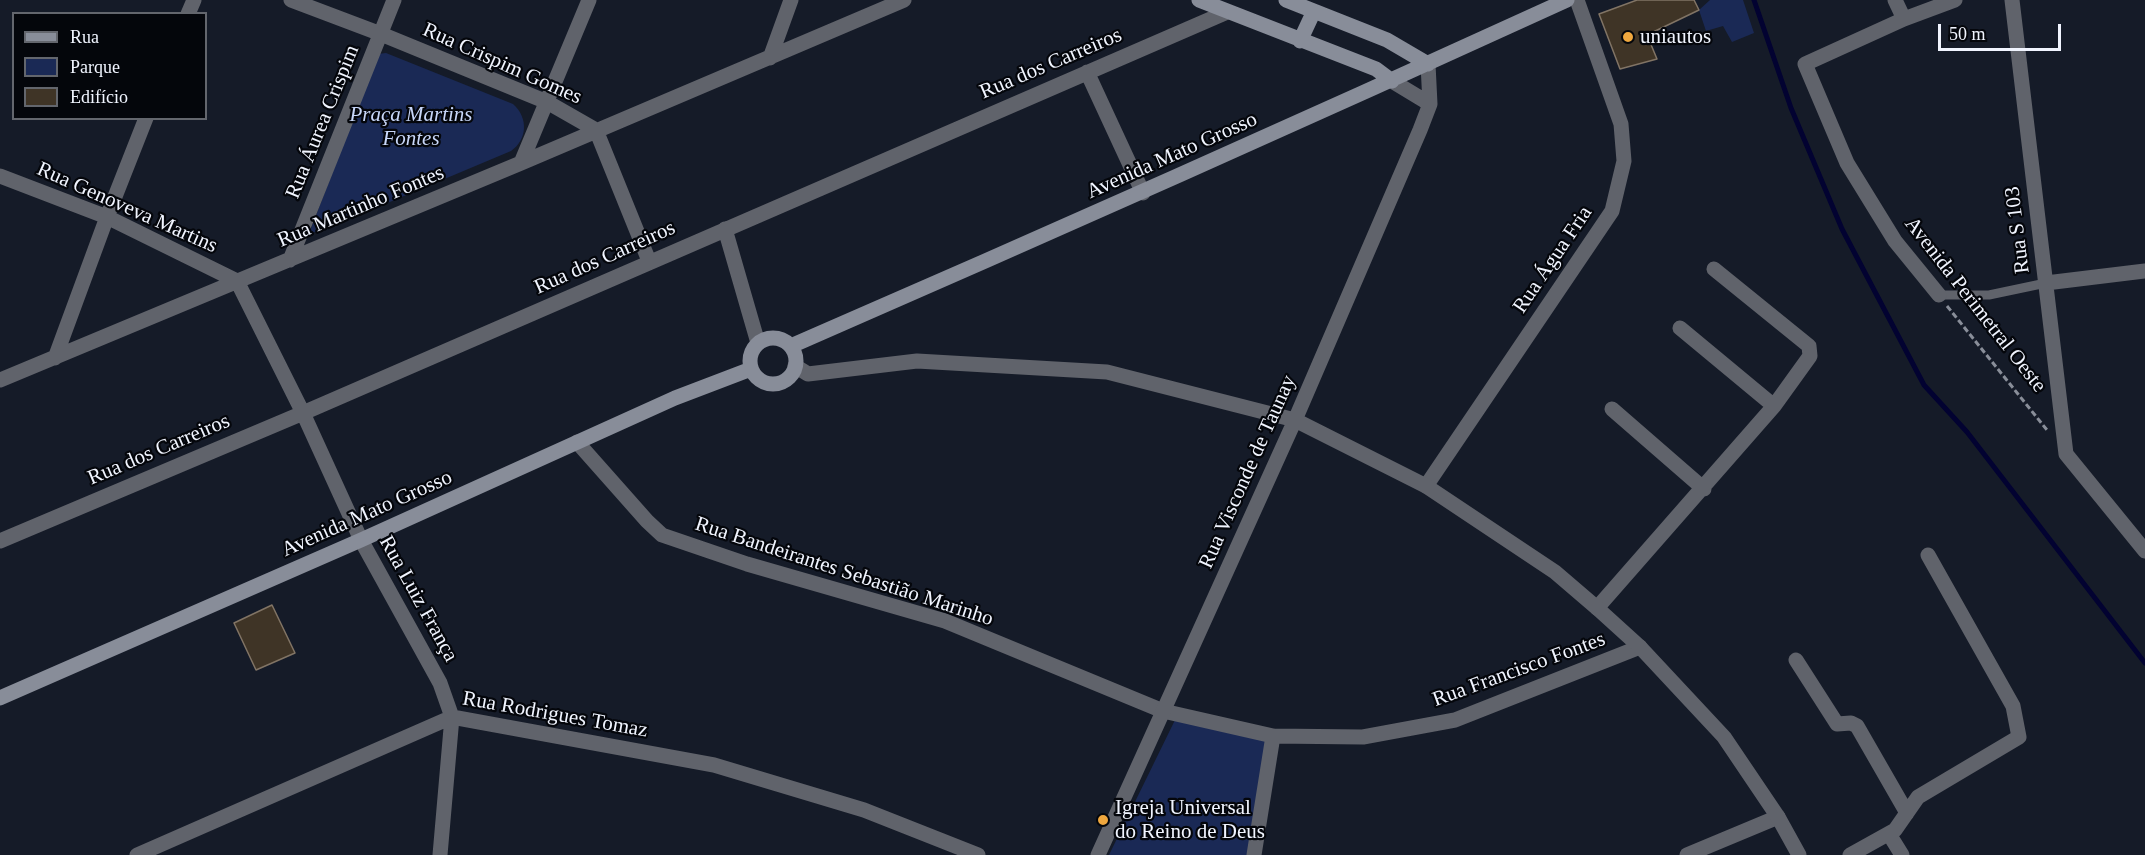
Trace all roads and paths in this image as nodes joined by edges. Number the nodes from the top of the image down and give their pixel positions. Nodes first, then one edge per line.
1 (291, 0) edge
2 (394, 0) edge
3 (589, 0) edge
4 (791, 0) edge
5 (904, 0) edge
6 (1199, 0) edge
7 (1286, 0) edge
8 (1567, 0) edge
9 (1577, 0) edge
10 (1895, 0) edge
11 (1955, 0) edge
12 (2012, 0) edge
13 (1314, 11) junction
14 (1227, 12) junction
15 (1904, 19) junction
16 (381, 34) junction
17 (1300, 41) junction
18 (770, 58) junction
19 (1428, 64) junction
20 (1087, 72) junction
21 (1392, 81) junction
22 (547, 102) junction
23 (1430, 104) junction
24 (145, 120) edge
25 (596, 130) junction
26 (521, 163) junction
27 (0, 176) edge
28 (1143, 193) junction
29 (107, 217) junction
30 (725, 228) junction
31 (290, 260) junction
32 (649, 261) junction
33 (1714, 269) dead end
34 (2145, 271) edge
35 (237, 281) junction
36 (2046, 283) junction
37 (1939, 296) junction
38 (1680, 328) dead end
39 (758, 343) junction
40 (791, 346) junction
41 (55, 358) junction
42 (795, 366) junction
43 (751, 369) junction
44 (0, 380) edge
45 (1774, 406) junction
46 (1612, 409) dead end
47 (303, 413) junction
48 (1295, 420) junction
49 (578, 442) junction
50 (2066, 454) junction
51 (1426, 486) junction
52 (1704, 489) junction
53 (361, 540) junction
54 (0, 541) edge
55 (2145, 551) edge
56 (1928, 555) dead end
57 (1597, 608) junction
58 (1640, 647) junction
59 (1796, 660) dead end
60 (0, 698) edge
61 (1163, 711) junction
62 (452, 717) junction
63 (1273, 736) junction
64 (1907, 813) junction
65 (1778, 817) junction
66 (1888, 834) junction
67 (137, 855) edge
68 (440, 855) edge
69 (978, 855) edge
70 (1098, 855) edge
71 (1254, 855) edge
72 (1687, 855) edge
73 (1799, 855) edge
74 (1850, 855) edge
75 (1902, 855) edge

1 - 16 street, Rua Crispim Gomes
2 - 16 street, Rua Áurea Crispim
3 - 22 street
4 - 18 street
5 - 18 street, Rua Martinho Fontes
6 - 14 main road
7 - 13 main road
8 - 19 main road, Avenida Mato Grosso
9 - 51 street, Rua Água Fria
10 - 15 street
11 - 15 street
12 - 36 street, Rua S 103
13 - 17 main road
13 - 19 main road
14 - 17 main road
14 - 20 street, Rua dos Carreiros
15 - 37 street, Avenida Perimetral Oeste
16 - 22 street, Rua Crispim Gomes
16 - 31 street, Rua Áurea Crispim
17 - 21 main road
18 - 25 street, Rua Martinho Fontes
19 - 21 main road, Avenida Mato Grosso
19 - 23 street, Rua Visconde de Taunay
20 - 28 street
20 - 30 street, Rua dos Carreiros
21 - 23 street
21 - 28 main road, Avenida Mato Grosso
22 - 25 street, Rua Crispim Gomes
22 - 26 street
23 - 48 street, Rua Visconde de Taunay
24 - 29 street
25 - 26 street, Rua Martinho Fontes
25 - 32 street, Rua Crispim Gomes
26 - 31 street, Rua Martinho Fontes
27 - 29 street, Rua Genoveva Martins
28 - 40 main road, Avenida Mato Grosso
29 - 35 street, Rua Genoveva Martins
29 - 41 street
30 - 32 street, Rua dos Carreiros
30 - 39 street
31 - 35 street, Rua Martinho Fontes
32 - 47 street, Rua dos Carreiros
33 - 45 street
34 - 36 street
35 - 41 street, Rua Martinho Fontes
35 - 47 street, Rua Luiz França
36 - 37 lane
36 - 50 street, Rua S 103
37 - 50 path, Avenida Perimetral Oeste
38 - 45 street
39 - 40 main road
39 - 43 main road
40 - 42 main road
41 - 44 street, Rua Martinho Fontes
42 - 43 main road
42 - 48 street
43 - 49 main road, Avenida Mato Grosso
45 - 52 street
46 - 52 street
47 - 53 street, Rua Luiz França
47 - 54 street, Rua dos Carreiros
48 - 51 street
48 - 61 street, Rua Visconde de Taunay
49 - 53 main road, Avenida Mato Grosso
49 - 61 street, Rua Bandeirantes Sebastião Marinho
50 - 55 street
51 - 57 street
52 - 57 street
53 - 60 main road, Avenida Mato Grosso
53 - 62 street, Rua Luiz França
56 - 64 street
57 - 58 street
58 - 63 street, Rua Francisco Fontes
58 - 65 street
59 - 64 street
61 - 63 street, Rua Francisco Fontes
61 - 70 street, Rua Visconde de Taunay
62 - 67 street, Rua Rodrigues Tomaz
62 - 68 street, Rua Luiz França
62 - 69 street, Rua Rodrigues Tomaz
63 - 71 street
64 - 66 street
65 - 72 street
65 - 73 street
66 - 74 street
66 - 75 street

